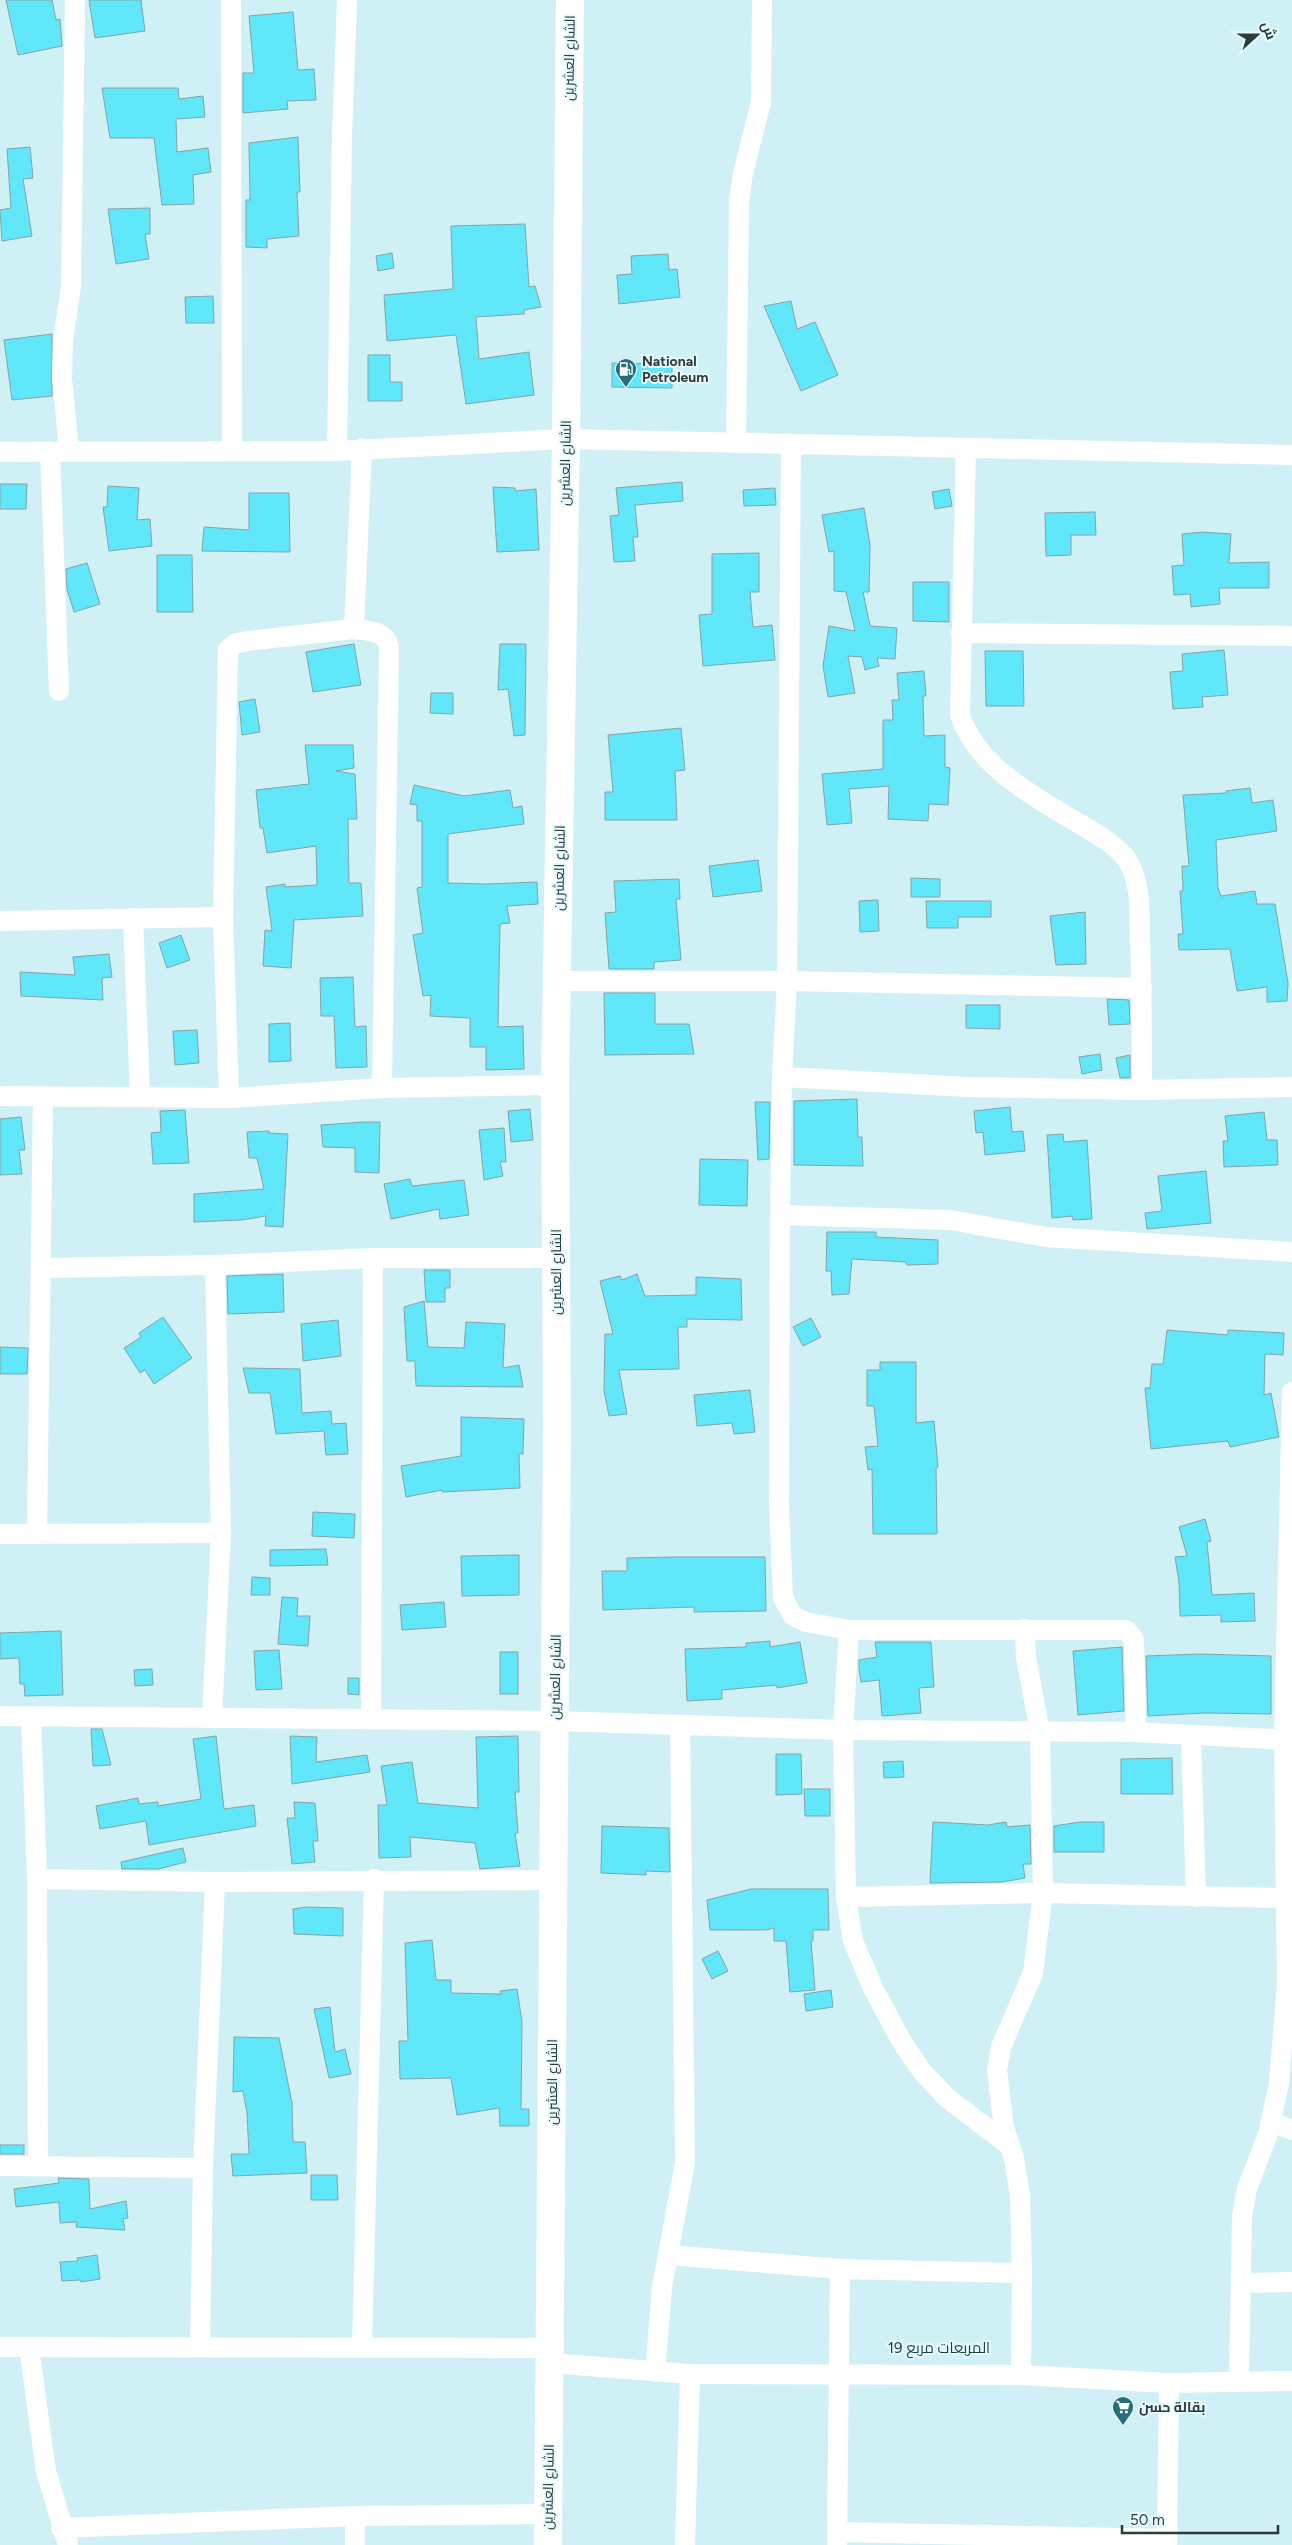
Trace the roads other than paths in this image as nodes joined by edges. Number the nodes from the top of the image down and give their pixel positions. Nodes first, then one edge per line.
1 (75, 0) edge
2 (231, 0) edge
3 (347, 0) edge
4 (570, 0) edge
5 (762, 0) edge
6 (566, 438) junction
7 (736, 443) junction
8 (791, 444) junction
9 (362, 448) junction
10 (966, 448) junction
11 (60, 451) junction
12 (232, 451) junction
13 (337, 451) junction
14 (0, 452) edge
15 (1292, 455) edge
16 (354, 629) junction
17 (962, 633) junction
18 (1292, 636) edge
19 (59, 691) dead end
20 (223, 917) junction
21 (132, 918) junction
22 (0, 921) edge
23 (557, 980) junction
24 (787, 981) junction
25 (1142, 988) junction
26 (782, 1077) junction
27 (555, 1085) junction
28 (1292, 1087) edge
29 (382, 1088) junction
30 (1142, 1090) junction
31 (0, 1096) edge
32 (43, 1096) junction
33 (140, 1097) junction
34 (229, 1098) junction
35 (780, 1215) junction
36 (1292, 1252) edge
37 (374, 1258) junction
38 (555, 1258) junction
39 (215, 1266) junction
40 (41, 1268) junction
41 (1292, 1392) edge
42 (221, 1533) junction
43 (0, 1534) edge
44 (37, 1534) junction
45 (1025, 1629) junction
46 (849, 1630) junction
47 (1289, 1635) edge
48 (0, 1716) edge
49 (30, 1716) junction
50 (212, 1718) junction
51 (371, 1719) junction
52 (554, 1721) junction
53 (680, 1725) junction
54 (843, 1730) junction
55 (1040, 1732) junction
56 (1136, 1732) junction
57 (1191, 1735) junction
58 (1288, 1740) edge
59 (37, 1879) junction
60 (374, 1880) junction
61 (554, 1880) junction
62 (215, 1882) junction
63 (1043, 1893) junction
64 (1196, 1896) junction
65 (846, 1897) junction
66 (1285, 1898) junction
67 (1289, 1984) edge
68 (1271, 2122) junction
69 (1292, 2130) edge
70 (1010, 2146) junction
71 (0, 2166) edge
72 (38, 2166) junction
73 (203, 2168) junction
74 (668, 2255) junction
75 (840, 2269) junction
76 (1022, 2273) junction
77 (1241, 2282) junction
78 (1292, 2282) edge
79 (0, 2347) edge
80 (30, 2347) junction
81 (200, 2347) junction
82 (362, 2348) junction
83 (550, 2356) junction
84 (655, 2372) junction
85 (690, 2374) junction
86 (1021, 2375) junction
87 (840, 2376) junction
88 (1239, 2380) junction
89 (1292, 2381) edge
90 (1169, 2383) junction
91 (548, 2514) junction
92 (355, 2516) junction
93 (64, 2536) edge
94 (837, 2538) edge
95 (1167, 2542) edge
96 (355, 2545) edge
97 (548, 2545) edge
98 (685, 2545) edge

1 - 11 street
2 - 12 street
3 - 13 street
4 - 6 street, الشارع العشرين
5 - 7 street
6 - 7 street
6 - 9 street
6 - 23 street, الشارع العشرين
7 - 8 street
8 - 10 street
8 - 24 street
9 - 13 street
9 - 16 street
10 - 15 street
10 - 17 street
11 - 12 street
11 - 14 street
11 - 19 street
12 - 13 street
16 - 20 street
16 - 29 street
17 - 18 street
17 - 25 street
20 - 21 street
20 - 34 street
21 - 22 street
21 - 33 street
23 - 24 street
23 - 27 street, الشارع العشرين
24 - 25 street
24 - 26 street
25 - 30 street
26 - 30 street
26 - 35 street
27 - 29 street
27 - 38 street, الشارع العشرين
28 - 30 street
29 - 34 street
31 - 32 street
32 - 33 street
32 - 40 street
33 - 34 street
35 - 36 street
35 - 46 street
37 - 38 street
37 - 39 street
37 - 51 street
38 - 52 street, الشارع العشرين
39 - 40 street
39 - 42 street
40 - 44 street
41 - 47 street
42 - 44 street
42 - 50 street
43 - 44 street
45 - 46 street
45 - 55 street
45 - 56 street
46 - 54 street
47 - 58 street
48 - 49 street
49 - 50 street
49 - 59 street
50 - 51 street
51 - 52 street
52 - 53 street
52 - 61 street, الشارع العشرين
53 - 54 street
53 - 74 street
54 - 55 street
54 - 65 street
55 - 56 street
55 - 63 street
56 - 57 street
57 - 58 street
57 - 64 street
58 - 66 street
59 - 62 street
59 - 72 street
60 - 61 street
60 - 62 street
60 - 82 street
61 - 83 street, الشارع العشرين
62 - 73 street
63 - 64 street
63 - 65 street
63 - 70 street
64 - 66 street
65 - 70 street
66 - 67 street
67 - 68 street
68 - 69 street
68 - 77 street
70 - 76 street
71 - 72 street
72 - 73 street
73 - 81 street
74 - 75 street
74 - 84 street
75 - 76 street
75 - 87 street
76 - 86 street
77 - 78 street
77 - 88 street
79 - 80 street
80 - 81 street
80 - 93 street
81 - 82 street
82 - 83 street
83 - 84 street
83 - 91 street, الشارع العشرين
84 - 85 street
85 - 87 street
85 - 98 street
86 - 87 street
86 - 90 street
87 - 94 street
88 - 89 street
88 - 90 street
90 - 95 street
91 - 92 street
91 - 97 street, الشارع العشرين
92 - 93 street
92 - 96 street
94 - 95 street

